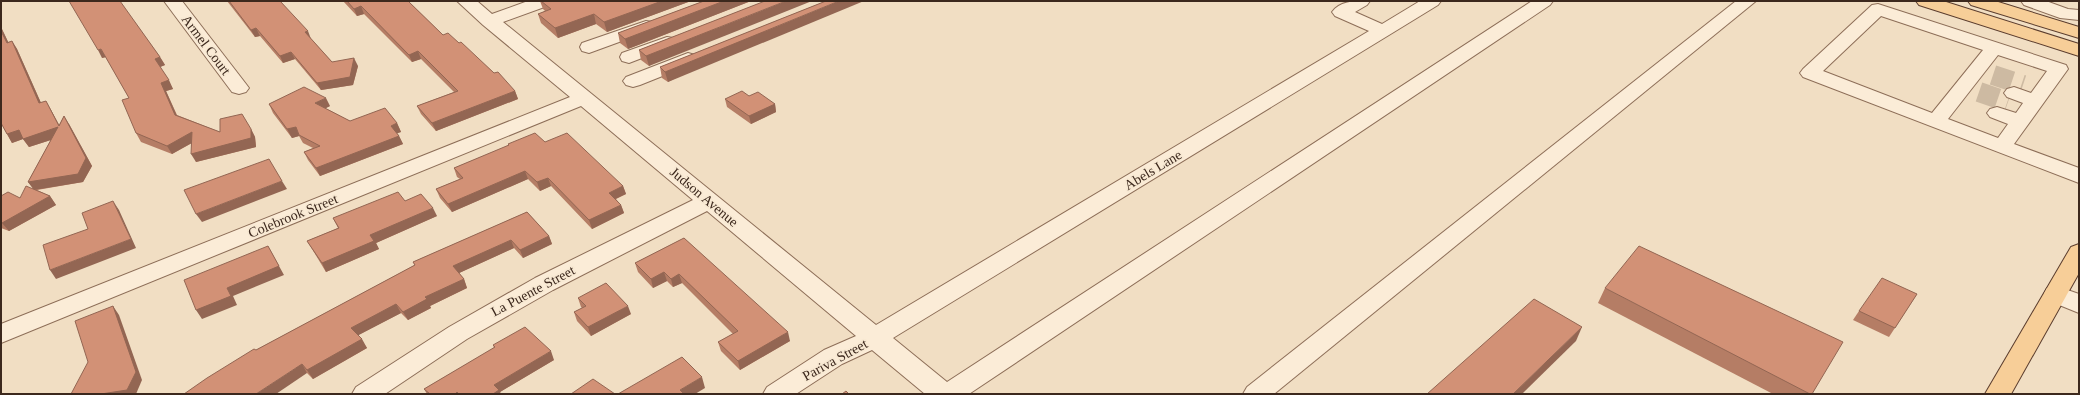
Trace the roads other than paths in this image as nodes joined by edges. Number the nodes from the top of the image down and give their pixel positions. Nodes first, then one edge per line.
1 (173, 1) edge
2 (466, 1) edge
3 (544, 1) edge
4 (1361, 1) edge
5 (1544, 1) edge
6 (1747, 1) edge
7 (1924, 1) edge
8 (1977, 1) edge
9 (2030, 1) edge
10 (2046, 1) edge
11 (1426, 2) edge
12 (1883, 5) edge
13 (2079, 14) edge
14 (660, 20) edge
15 (488, 21) junction
16 (1383, 31) junction
17 (2079, 33) edge
18 (686, 34) edge
19 (608, 40) junction
20 (589, 47) dead end
21 (2079, 50) edge
22 (700, 54) edge
23 (629, 57) junction
24 (1980, 78) junction
25 (239, 88) dead end
26 (585, 98) junction
27 (2035, 101) junction
28 (1936, 120) junction
29 (2002, 146) junction
30 (2079, 176) edge
31 (709, 201) junction
32 (2079, 252) edge
33 (2056, 294) junction
34 (2079, 304) edge
35 (1, 334) edge
36 (874, 338) junction
37 (365, 394) edge
38 (776, 394) edge
39 (943, 394) edge
40 (949, 394) edge
41 (1256, 394) edge
42 (1998, 394) edge

1 - 25 street, Armel Court
2 - 15 street, Judson Avenue
3 - 15 street
4 - 16 street
5 - 40 street
6 - 41 street
7 - 21 main road
8 - 17 main road
9 - 13 street
10 - 13 street
11 - 16 street, Abels Lane
12 - 24 street
12 - 28 street
14 - 19 street
15 - 26 street, Judson Avenue
16 - 36 street, Abels Lane
18 - 23 street
19 - 20 street
19 - 23 street
22 - 23 street
24 - 27 street
24 - 28 street
26 - 31 street, Judson Avenue
26 - 35 street, Colebrook Street
27 - 27 street
27 - 29 street
28 - 29 street
29 - 30 street
31 - 36 street, Judson Avenue
31 - 37 street, La Puente Street
32 - 33 main road
33 - 34 street
33 - 42 main road
36 - 38 street, Pariva Street
36 - 39 street, Judson Avenue

